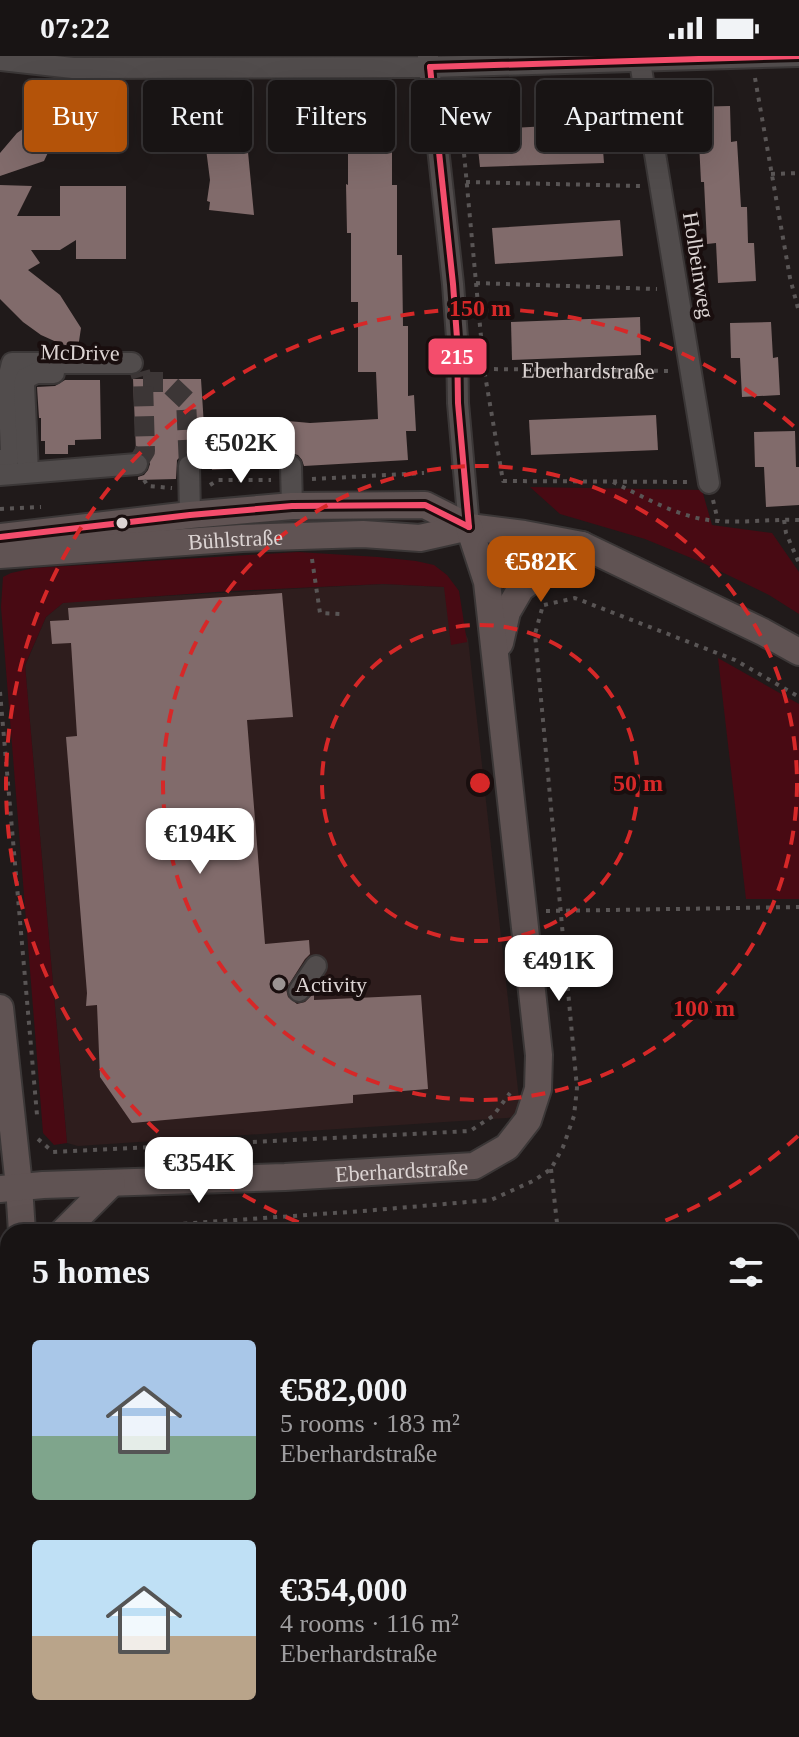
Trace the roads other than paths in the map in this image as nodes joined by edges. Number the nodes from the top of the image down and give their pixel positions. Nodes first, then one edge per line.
1 (751, 56) edge
2 (799, 56) edge
3 (639, 58) edge
4 (0, 60) edge
5 (429, 62) edge
6 (0, 460) edge
7 (137, 464) dead end
8 (189, 466) tunnel mouth
9 (291, 466) dead end
10 (28, 472) junction
11 (0, 475) edge
12 (709, 483) road end
13 (292, 506) junction
14 (190, 515) junction
15 (469, 527) junction
16 (0, 537) edge
17 (582, 545) junction
18 (0, 555) edge
19 (799, 652) edge
20 (497, 662) junction
21 (316, 966) dead end
22 (299, 991) dead end
23 (0, 1008) edge
24 (112, 1183) junction
25 (9, 1187) edge
26 (20, 1224) edge
27 (71, 1224) edge

1 - 2 street
1 - 3 street
3 - 5 street
3 - 12 street, Holbeinweg
4 - 5 street
5 - 15 street, Eberhardstraße
6 - 10 street, McDrive
7 - 10 street
8 - 14 street
9 - 13 street
10 - 11 street
13 - 14 main road, Bühlstraße
13 - 15 main road, Bühlstraße
14 - 16 main road, Bühlstraße
15 - 17 main road, Bühlstraße
15 - 18 main road, Bühlstraße
15 - 20 main road, Eberhardstraße
17 - 19 main road, Bühlstraße
17 - 20 main road
20 - 24 main road, Eberhardstraße
21 - 22 street
23 - 25 main road
24 - 25 main road, Eberhardstraße
24 - 27 main road
25 - 26 main road

